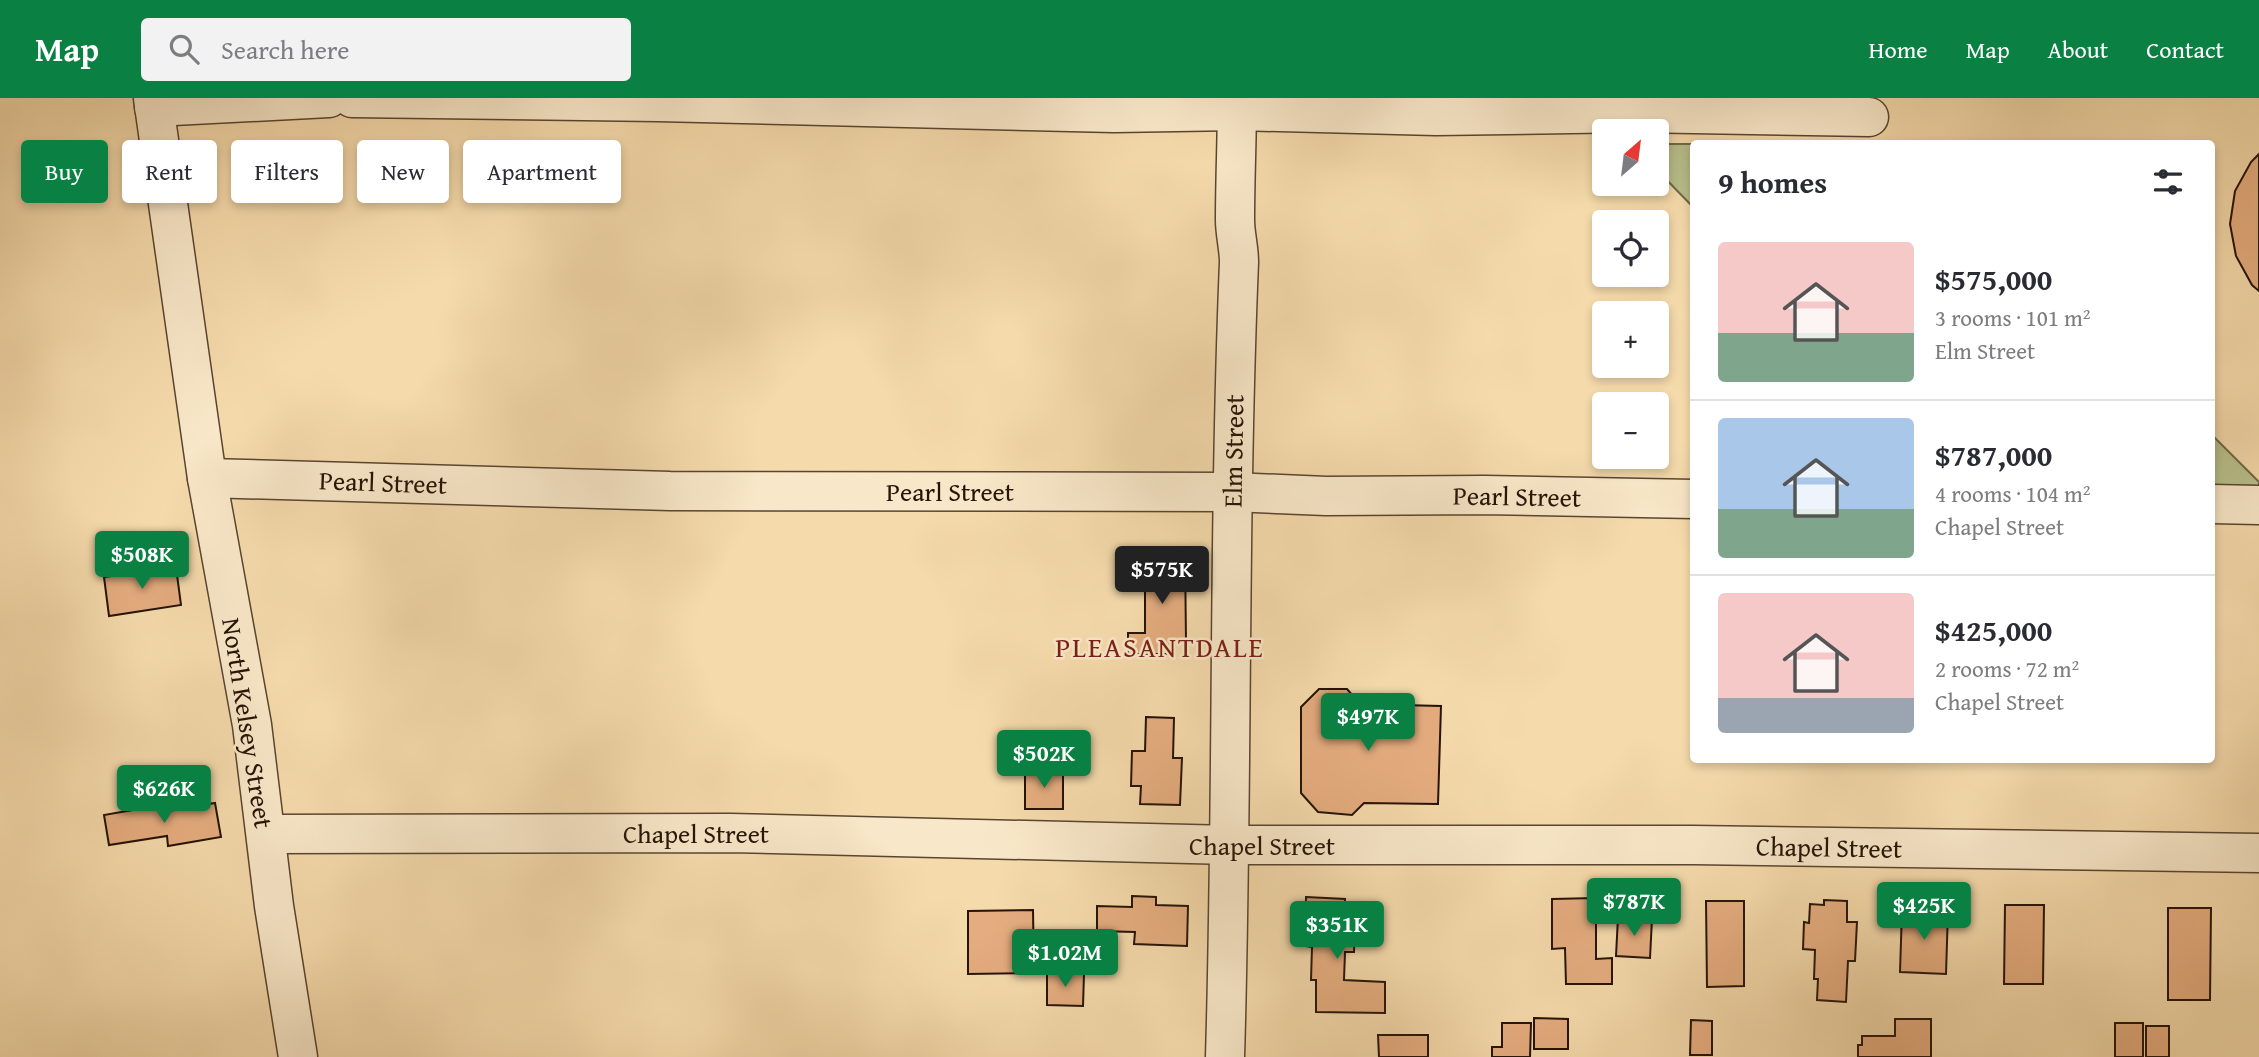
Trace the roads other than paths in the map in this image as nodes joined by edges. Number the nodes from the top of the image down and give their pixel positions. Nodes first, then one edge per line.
1 (329, 98) edge
2 (352, 98) edge
3 (154, 102) edge
4 (1237, 105) edge
5 (1869, 117) dead end
6 (207, 478) junction
7 (1231, 492) junction
8 (1690, 499) edge
9 (2215, 505) edge
10 (2259, 505) edge
11 (266, 834) junction
12 (1231, 845) junction
13 (2259, 853) edge
14 (298, 1057) edge
15 (1225, 1057) edge

1 - 3 street
2 - 4 street
3 - 6 street, North Kelsey Street
4 - 5 street
4 - 7 street, Elm Street
6 - 7 street, Pearl Street
6 - 11 street, North Kelsey Street
7 - 8 street, Pearl Street
7 - 12 street, Elm Street
9 - 10 street
11 - 12 street, Chapel Street
11 - 14 street, North Kelsey Street
12 - 13 street, Chapel Street
12 - 15 street, Elm Street

